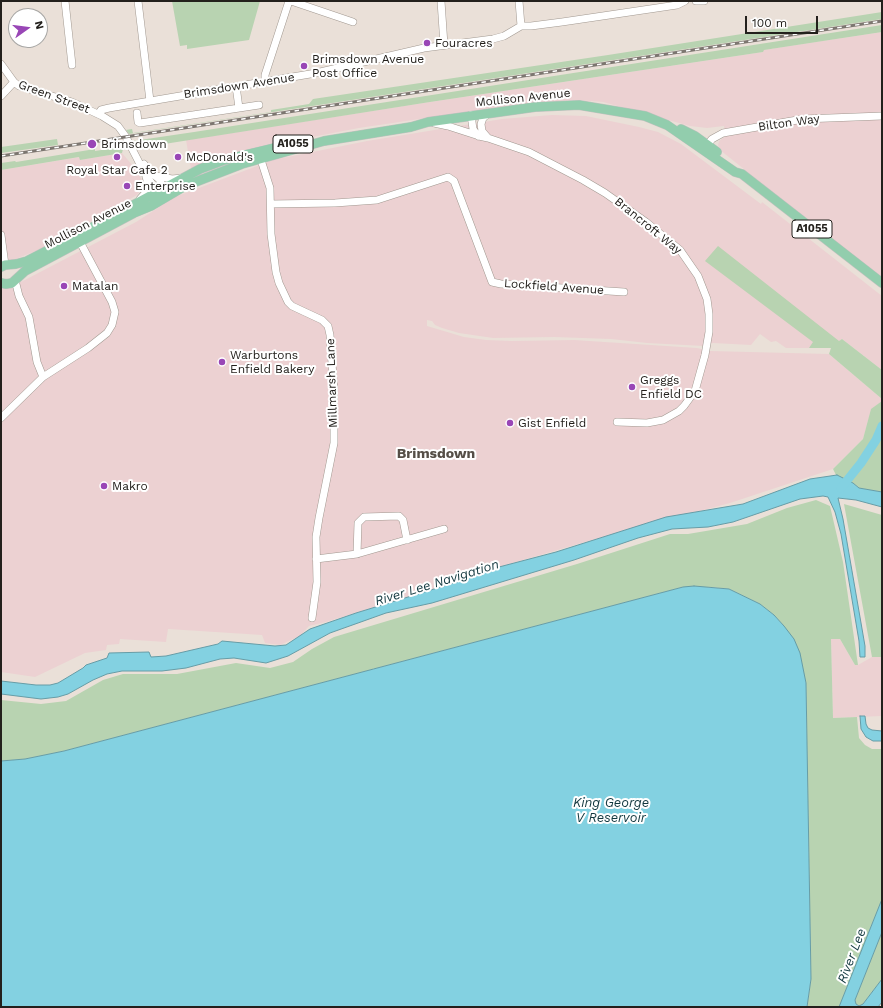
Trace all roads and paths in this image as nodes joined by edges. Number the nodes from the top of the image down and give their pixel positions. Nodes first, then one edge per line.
1 (65, 1) edge
2 (138, 1) edge
3 (290, 1) edge
4 (441, 1) edge
5 (519, 1) edge
6 (685, 1) edge
7 (696, 1) edge
8 (704, 1) edge
9 (353, 22) dead end
10 (521, 26) junction
11 (444, 45) junction
12 (1, 64) edge
13 (72, 65) dead end
14 (14, 82) junction
15 (265, 82) junction
16 (236, 86) junction
17 (1, 96) edge
18 (150, 101) junction
19 (259, 105) dead end
20 (239, 108) junction
21 (137, 113) dead end
22 (490, 113) junction
23 (98, 114) junction
24 (471, 116) junction
25 (882, 116) edge
26 (428, 122) junction
27 (139, 123) junction
28 (131, 126) dead end
29 (478, 136) junction
30 (488, 138) junction
31 (706, 147) junction
32 (262, 156) junction
33 (138, 162) junction
34 (145, 174) junction
35 (156, 176) junction
36 (183, 182) junction
37 (162, 193) junction
38 (136, 204) junction
39 (271, 204) junction
40 (1, 235) edge
41 (80, 242) junction
42 (5, 266) edge
43 (16, 279) junction
44 (3, 283) edge
45 (882, 283) edge
46 (624, 292) dead end
47 (19, 296) junction
48 (42, 377) junction
49 (1, 418) edge
50 (617, 422) dead end
51 (444, 529) dead end
52 (407, 540) junction
53 (357, 554) junction
54 (316, 559) junction
55 (312, 618) dead end

1 - 13 street
2 - 18 street
3 - 9 street
3 - 15 street
4 - 11 street
5 - 10 street
6 - 10 street, Brimsdown Avenue
7 - 8 street
10 - 11 street, Brimsdown Avenue
11 - 15 street, Brimsdown Avenue
12 - 14 street, Green Street
14 - 17 street
14 - 23 street, Green Street
15 - 16 street, Brimsdown Avenue
16 - 18 street, Brimsdown Avenue
16 - 20 street
18 - 23 street, Brimsdown Avenue
19 - 20 street
20 - 27 street
21 - 27 street
22 - 24 main road, Mollison Avenue / A1055
22 - 30 street
22 - 31 main road, Mollison Avenue / A1055
23 - 33 street, Green Street
24 - 26 main road, Mollison Avenue / A1055
24 - 29 street
25 - 31 street, Bilton Way
26 - 29 street, Brancroft Way
26 - 32 main road, Mollison Avenue / A1055
27 - 28 street
29 - 30 street, Brancroft Way
30 - 50 street, Brancroft Way
31 - 45 main road, Mollison Avenue / A1055
32 - 36 main road, Mollison Avenue / A1055
32 - 36 main road, Mollison Avenue / A1055
32 - 39 street, Millmarsh Lane
33 - 34 street, Green Street
33 - 35 street, Green Street
34 - 37 street, Green Street
34 - 38 street
35 - 36 street
35 - 37 street, Green Street
36 - 37 main road, Mollison Avenue / A1055
37 - 38 main road, Mollison Avenue / A1055
37 - 41 main road, Mollison Avenue / A1055
38 - 42 main road, Mollison Avenue / A1055
39 - 46 street, Lockfield Avenue
39 - 54 street, Millmarsh Lane
40 - 42 street
41 - 43 main road, Mollison Avenue / A1055
41 - 48 street
42 - 43 main road
43 - 44 main road, Mollison Avenue / A1055
43 - 47 street
44 - 47 street
47 - 48 street
48 - 49 street
51 - 52 street
52 - 53 street
52 - 53 street
53 - 54 street
54 - 55 street, Millmarsh Lane

